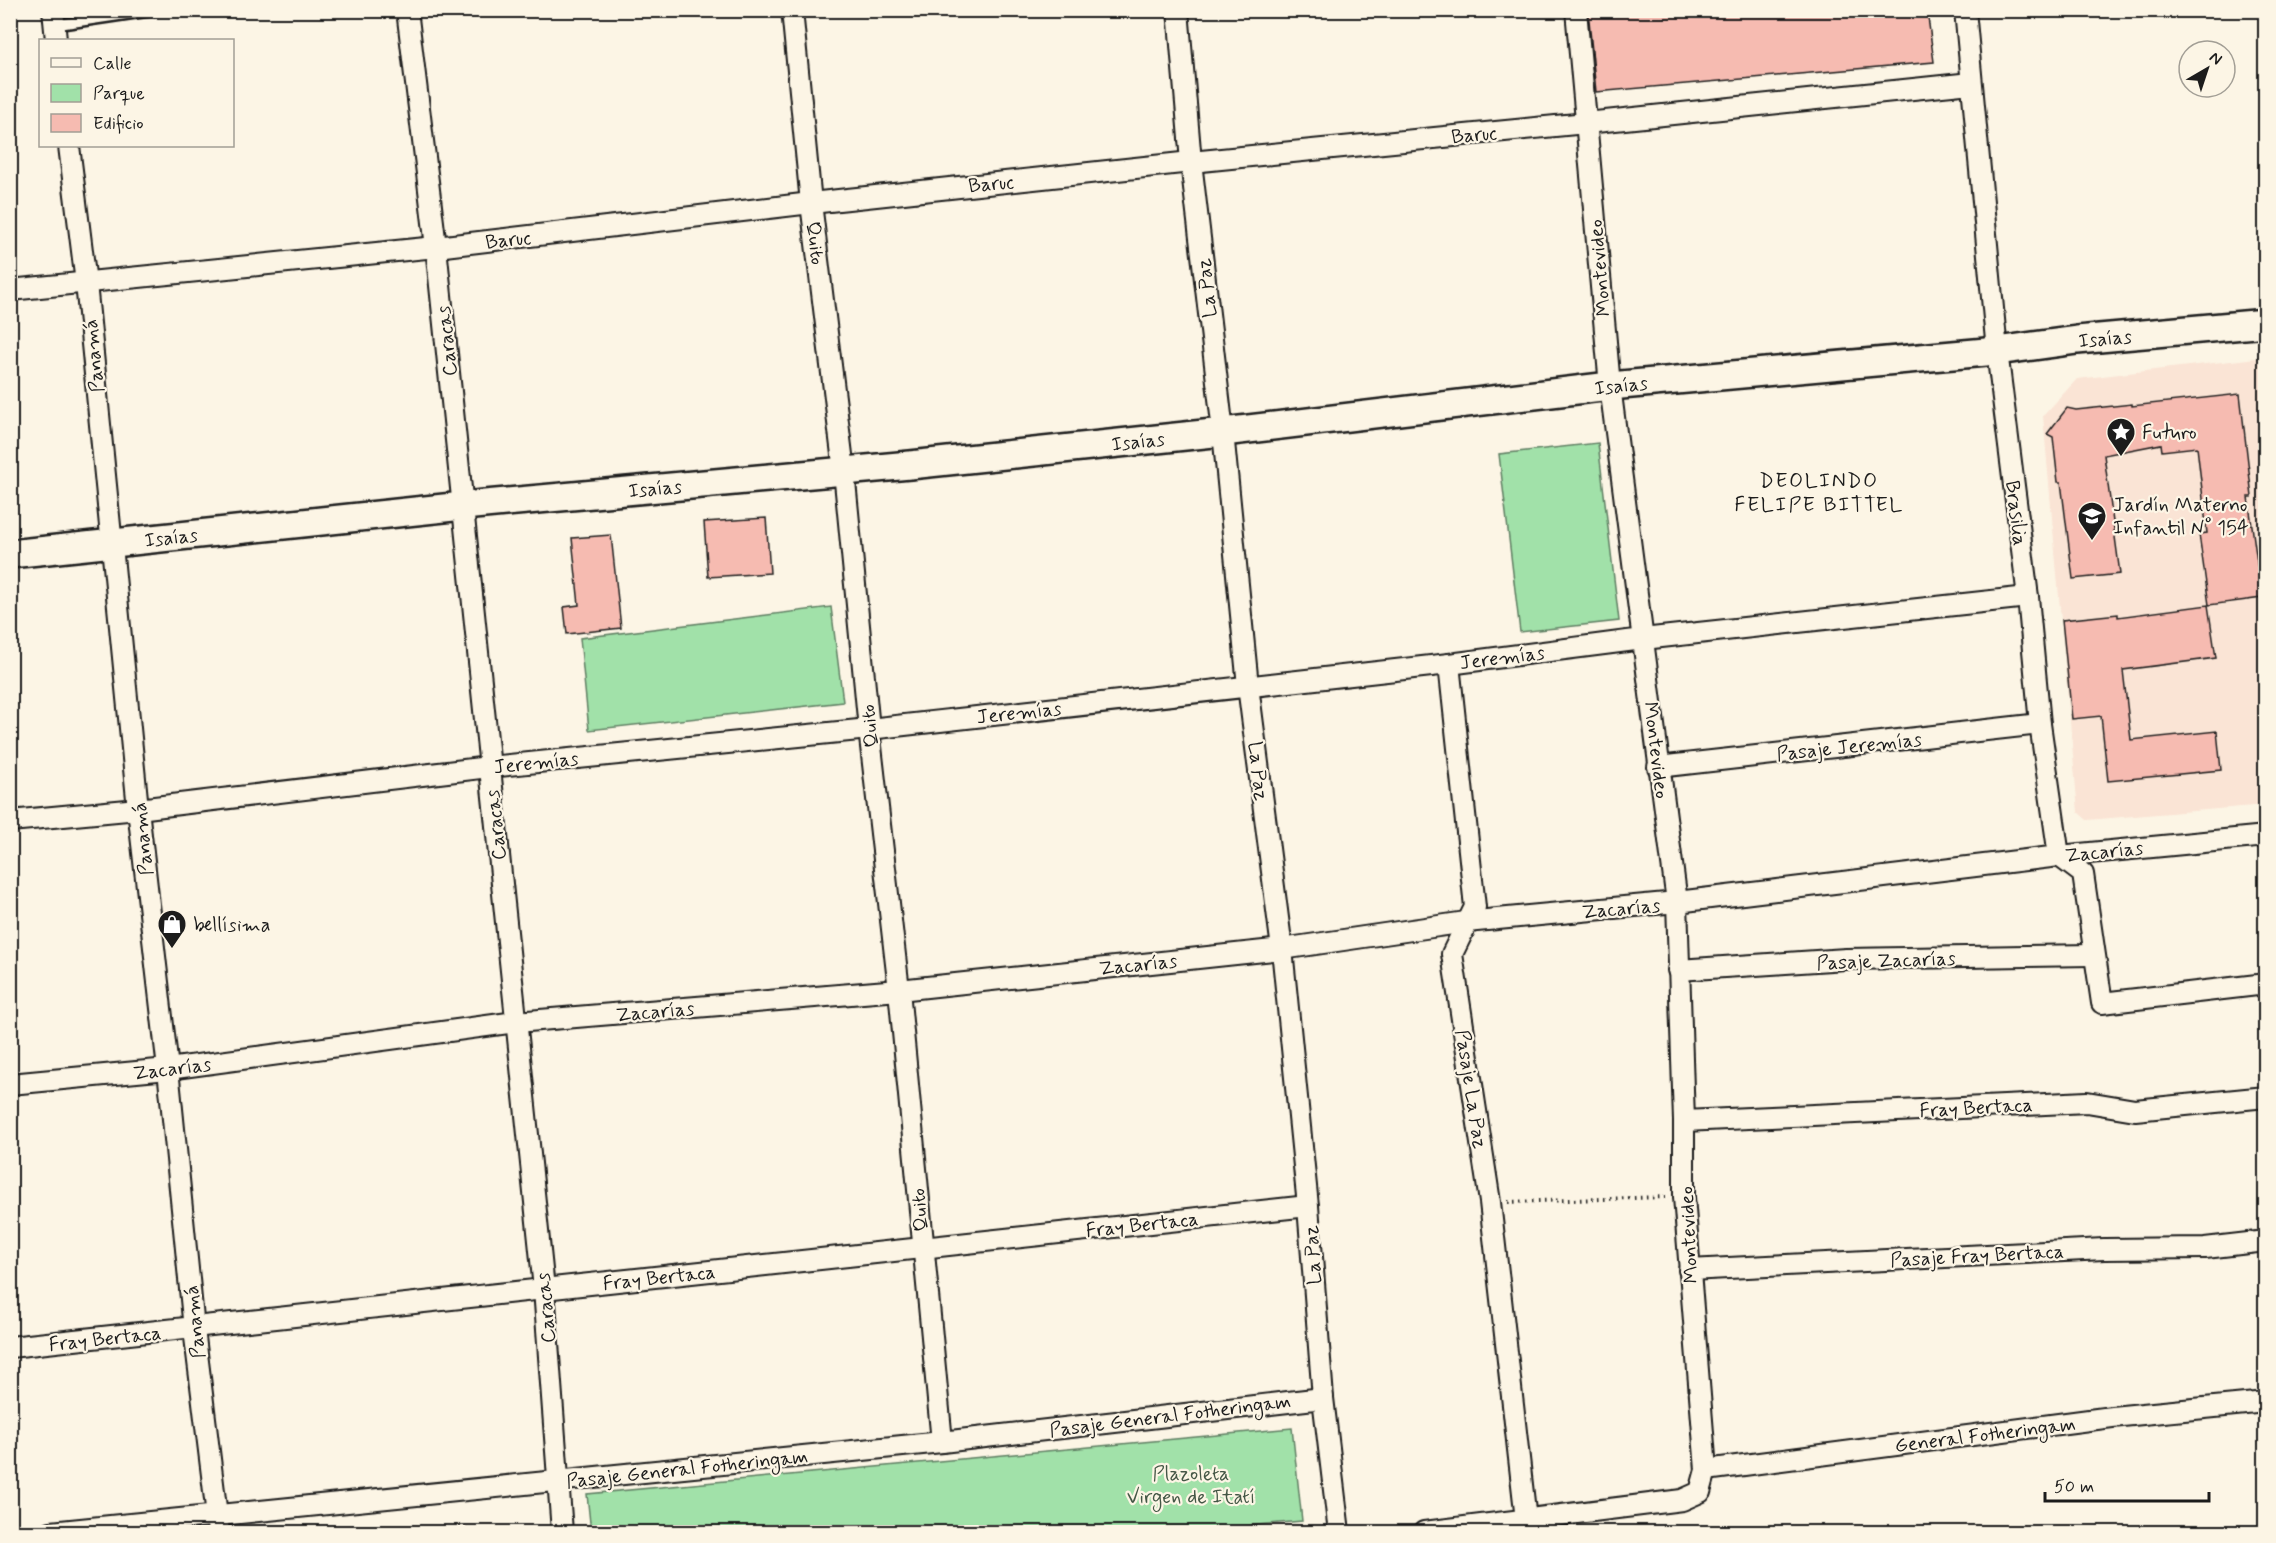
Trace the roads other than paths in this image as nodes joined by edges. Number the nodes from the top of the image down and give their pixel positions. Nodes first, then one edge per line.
1 (156, 10) edge
2 (407, 10) edge
3 (792, 10) edge
4 (1178, 10) edge
5 (1576, 10) edge
6 (1965, 10) edge
7 (55, 25) edge
8 (1971, 83) junction
9 (1586, 123) junction
10 (69, 147) edge
11 (1191, 162) junction
12 (811, 202) junction
13 (436, 247) junction
14 (86, 283) junction
15 (10, 290) edge
16 (2265, 323) edge
17 (1997, 351) junction
18 (1610, 386) junction
19 (1223, 432) junction
20 (844, 471) junction
21 (463, 506) junction
22 (112, 544) junction
23 (10, 554) edge
24 (2028, 597) junction
25 (1643, 639) junction
26 (1449, 664) junction
27 (1248, 686) junction
28 (2040, 724) junction
29 (869, 729) junction
30 (489, 767) junction
31 (1658, 767) junction
32 (138, 809) junction
33 (10, 821) edge
34 (2265, 836) edge
35 (2059, 855) junction
36 (1677, 902) junction
37 (1466, 922) junction
38 (1282, 949) junction
39 (2093, 955) junction
40 (1678, 970) junction
41 (2265, 984) edge
42 (898, 990) junction
43 (516, 1022) junction
44 (168, 1069) junction
45 (10, 1084) edge
46 (2265, 1097) edge
47 (1684, 1121) junction
48 (1308, 1206) junction
49 (2265, 1241) edge
50 (923, 1248) junction
51 (1689, 1270) junction
52 (544, 1289) junction
53 (194, 1329) junction
54 (10, 1347) edge
55 (1323, 1398) junction
56 (2265, 1402) edge
57 (942, 1442) junction
58 (1706, 1470) junction
59 (558, 1481) junction
60 (1526, 1520) junction
61 (218, 1524) edge
62 (51, 1533) edge
63 (562, 1533) edge
64 (1340, 1533) edge
65 (1424, 1533) edge

1 - 7 lane
2 - 13 street, Caracas
3 - 12 street, Quito
4 - 11 street, La Paz
5 - 9 street, Montevideo
6 - 8 street, Brasilia
8 - 9 street, Baruc
8 - 17 street, Brasilia
9 - 11 street, Baruc
9 - 18 street, Montevideo
10 - 14 street, Panamá
11 - 12 street, Baruc
11 - 19 street, La Paz
12 - 13 street, Baruc
12 - 20 street, Quito
13 - 14 street, Baruc
13 - 21 street, Caracas
14 - 15 street, Baruc
14 - 22 street, Panamá
16 - 17 street, Isaías
17 - 18 street, Isaías
17 - 24 street, Brasilia
18 - 19 street, Isaías
18 - 25 street, Montevideo
19 - 20 street, Isaías
19 - 27 street, La Paz
20 - 21 street, Isaías
20 - 29 street, Quito
21 - 22 street, Isaías
21 - 30 street, Caracas
22 - 23 street, Isaías
22 - 32 street, Panamá
24 - 25 street, Jeremías
24 - 28 street, Brasilia
25 - 26 street, Jeremías
25 - 31 street, Montevideo
26 - 27 street, Jeremías
26 - 37 street, Pasaje La Paz
27 - 29 street, Jeremías
27 - 38 street, La Paz
28 - 31 street, Pasaje Jeremías
28 - 35 street, Brasilia
29 - 30 street, Jeremías
29 - 42 street, Quito
30 - 32 street, Jeremías
30 - 43 street, Caracas
31 - 36 street, Montevideo
32 - 33 street, Jeremías
32 - 44 street, Panamá
34 - 35 street, Zacarías
35 - 36 street, Zacarías
35 - 39 street
36 - 37 street, Zacarías
36 - 40 street, Montevideo
37 - 38 street, Zacarías
37 - 60 street, Pasaje La Paz
38 - 42 street, Zacarías
38 - 48 street, La Paz
39 - 40 street, Pasaje Zacarías
39 - 41 street
40 - 47 street, Montevideo
42 - 43 street, Zacarías
42 - 50 street, Quito
43 - 44 street, Zacarías
43 - 52 street, Caracas
44 - 45 street, Zacarías
44 - 53 street, Panamá
46 - 47 street, Fray Bertaca
47 - 51 street, Montevideo
48 - 50 street, Fray Bertaca
48 - 55 street, La Paz
49 - 51 street, Pasaje Fray Bertaca
50 - 52 street, Fray Bertaca
50 - 57 street, Quito
51 - 58 street, Montevideo
52 - 53 street, Fray Bertaca
52 - 59 street, Caracas
53 - 54 street, Fray Bertaca
53 - 61 street, Panamá
55 - 57 street, Pasaje General Fotheringam
55 - 64 street, La Paz
56 - 58 street, General Fotheringam
57 - 59 street, Pasaje General Fotheringam
58 - 60 street, Montevideo
59 - 61 street, Pasaje General Fotheringam
59 - 63 street, Caracas
60 - 65 street
61 - 62 street, Pasaje General Fotheringam

